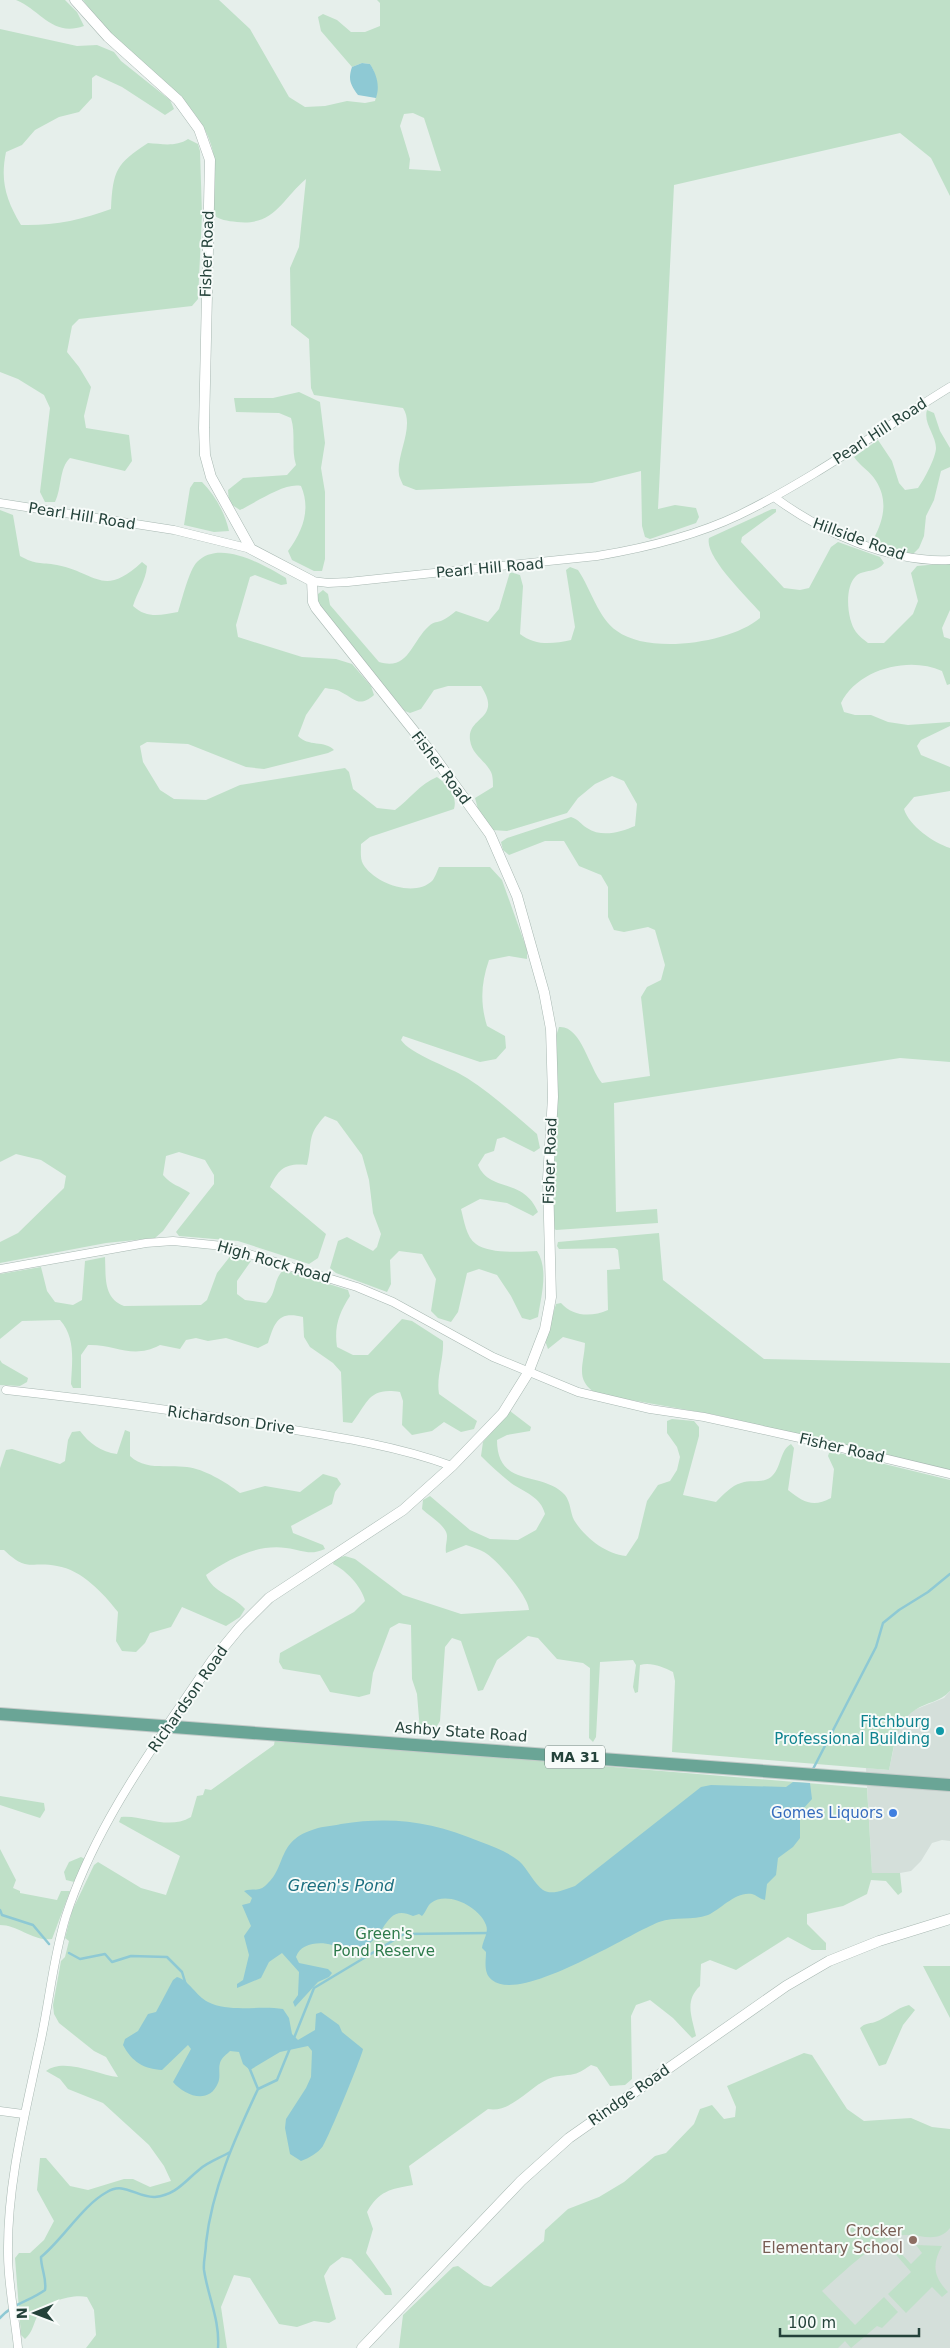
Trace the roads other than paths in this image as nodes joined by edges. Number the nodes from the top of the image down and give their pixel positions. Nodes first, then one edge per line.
1 (75, 0) edge
2 (950, 387) edge
3 (774, 496) junction
4 (0, 503) edge
5 (251, 549) junction
6 (950, 560) edge
7 (312, 581) junction
8 (0, 1269) edge
9 (528, 1373) junction
10 (6, 1390) dead end
11 (452, 1466) junction
12 (950, 1474) edge
13 (0, 1714) edge
14 (167, 1727) junction
15 (950, 1785) edge
16 (950, 1919) edge
17 (0, 2111) edge
18 (23, 2114) junction
19 (18, 2348) edge
20 (362, 2348) edge

1 - 5 street, Fisher Road
2 - 3 street, Pearl Hill Road
3 - 6 street, Hillside Road
3 - 7 street, Pearl Hill Road
4 - 5 street, Pearl Hill Road
5 - 7 street, Pearl Hill Road
7 - 9 street, Fisher Road
8 - 9 street, High Rock Road
9 - 11 street, Richardson Road
9 - 12 street, Fisher Road
10 - 11 street, Richardson Drive
11 - 14 street, Richardson Road
13 - 14 main road, Ashby State Road / MA 31
14 - 15 main road, Ashby State Road / MA 31
14 - 18 street, Richardson Road
16 - 20 street, Rindge Road
17 - 18 street
18 - 19 street, Richardson Road

